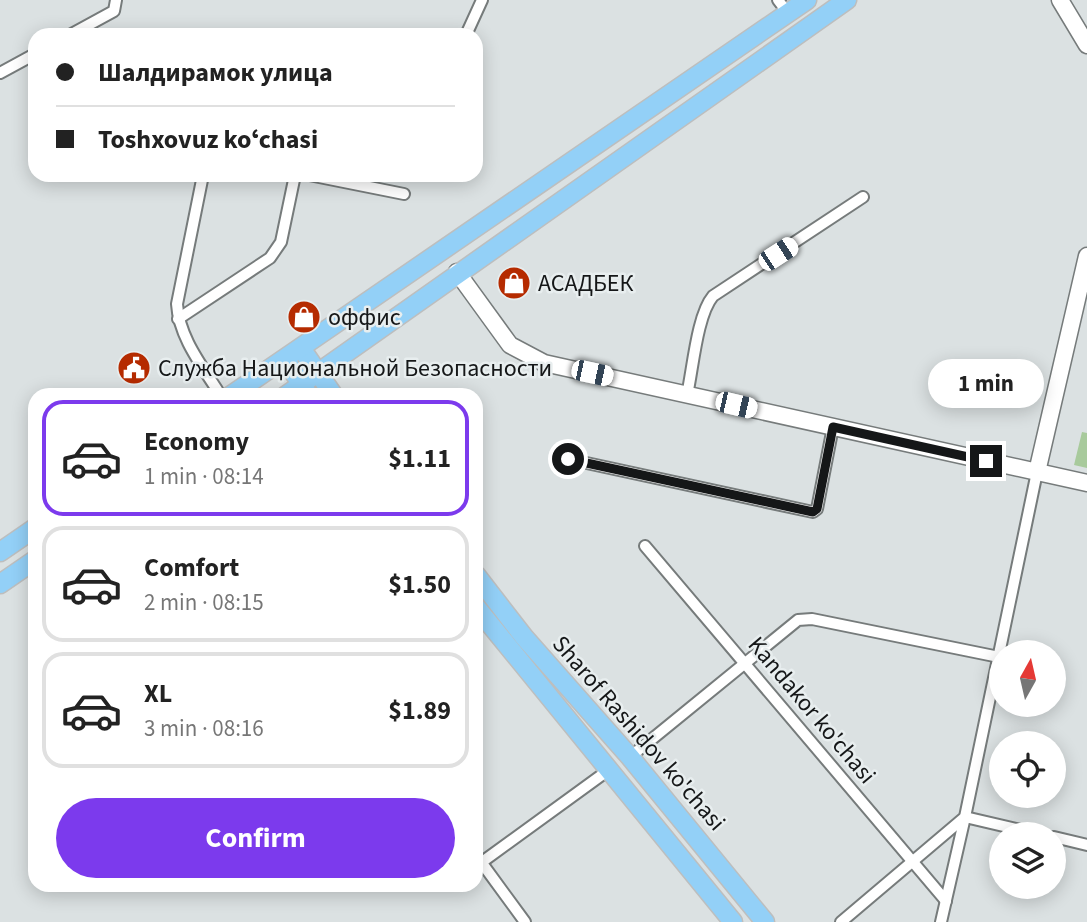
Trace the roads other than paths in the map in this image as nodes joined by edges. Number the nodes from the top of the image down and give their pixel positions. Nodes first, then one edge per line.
1 (116, 0) edge
2 (482, 0) edge
3 (807, 0) edge
4 (847, 0) edge
5 (1060, 0) edge
6 (783, 7) edge
7 (83, 28) edge
8 (469, 28) edge
9 (1087, 45) edge
10 (28, 58) edge
11 (0, 73) edge
12 (202, 182) edge
13 (294, 182) edge
14 (344, 182) edge
15 (404, 194) dead end
16 (863, 197) dead end
17 (1087, 256) edge
18 (457, 272) junction
19 (1083, 295) edge
20 (178, 319) junction
21 (301, 348) junction
22 (285, 359) junction
23 (317, 374) junction
24 (216, 388) edge
25 (242, 388) edge
26 (304, 388) edge
27 (306, 388) edge
28 (328, 388) edge
29 (687, 395) junction
30 (833, 427) junction
31 (568, 459) dead end
32 (1037, 472) junction
33 (1087, 483) edge
34 (28, 533) edge
35 (645, 546) dead end
36 (0, 552) edge
37 (28, 565) edge
38 (0, 584) edge
39 (483, 584) edge
40 (483, 615) edge
41 (1002, 640) edge
42 (989, 655) edge
43 (745, 662) junction
44 (989, 704) edge
45 (630, 757) junction
46 (610, 769) junction
47 (965, 817) junction
48 (989, 823) edge
49 (1066, 840) edge
50 (701, 843) junction
51 (1087, 845) edge
52 (483, 855) edge
53 (682, 858) junction
54 (911, 863) junction
55 (483, 864) edge
56 (946, 901) junction
57 (525, 922) edge
58 (733, 922) edge
59 (765, 922) edge
60 (841, 922) edge
61 (941, 922) edge

1 - 7 street
2 - 8 street
3 - 6 main road
4 - 18 main road
5 - 9 street
6 - 21 main road
10 - 11 street
12 - 20 street
13 - 20 street
14 - 15 street
16 - 29 street
17 - 19 street
18 - 23 main road
18 - 29 street
19 - 32 street
20 - 24 street
21 - 22 main road
21 - 23 main road
22 - 25 main road
22 - 26 main road
23 - 27 main road
23 - 28 main road
29 - 30 street
30 - 31 street
30 - 32 street
32 - 33 street
32 - 41 street
34 - 36 main road
35 - 43 street, Kandakor ko'chasi
37 - 38 main road
39 - 45 main road, Sharof Rashidov ko'chasi
40 - 46 main road, Sharof Rashidov ko'chasi
42 - 43 street
43 - 45 street
43 - 54 street, Kandakor ko'chasi
44 - 47 street
45 - 50 main road, Sharof Rashidov ko'chasi
46 - 52 street
46 - 53 main road, Sharof Rashidov ko'chasi
47 - 48 street
47 - 54 street
47 - 56 street
49 - 51 street
50 - 53 main road
50 - 59 main road, Sharof Rashidov ko'chasi
53 - 58 main road, Sharof Rashidov ko'chasi
54 - 56 street, Kandakor ko'chasi
54 - 60 street
55 - 57 street
56 - 61 street

